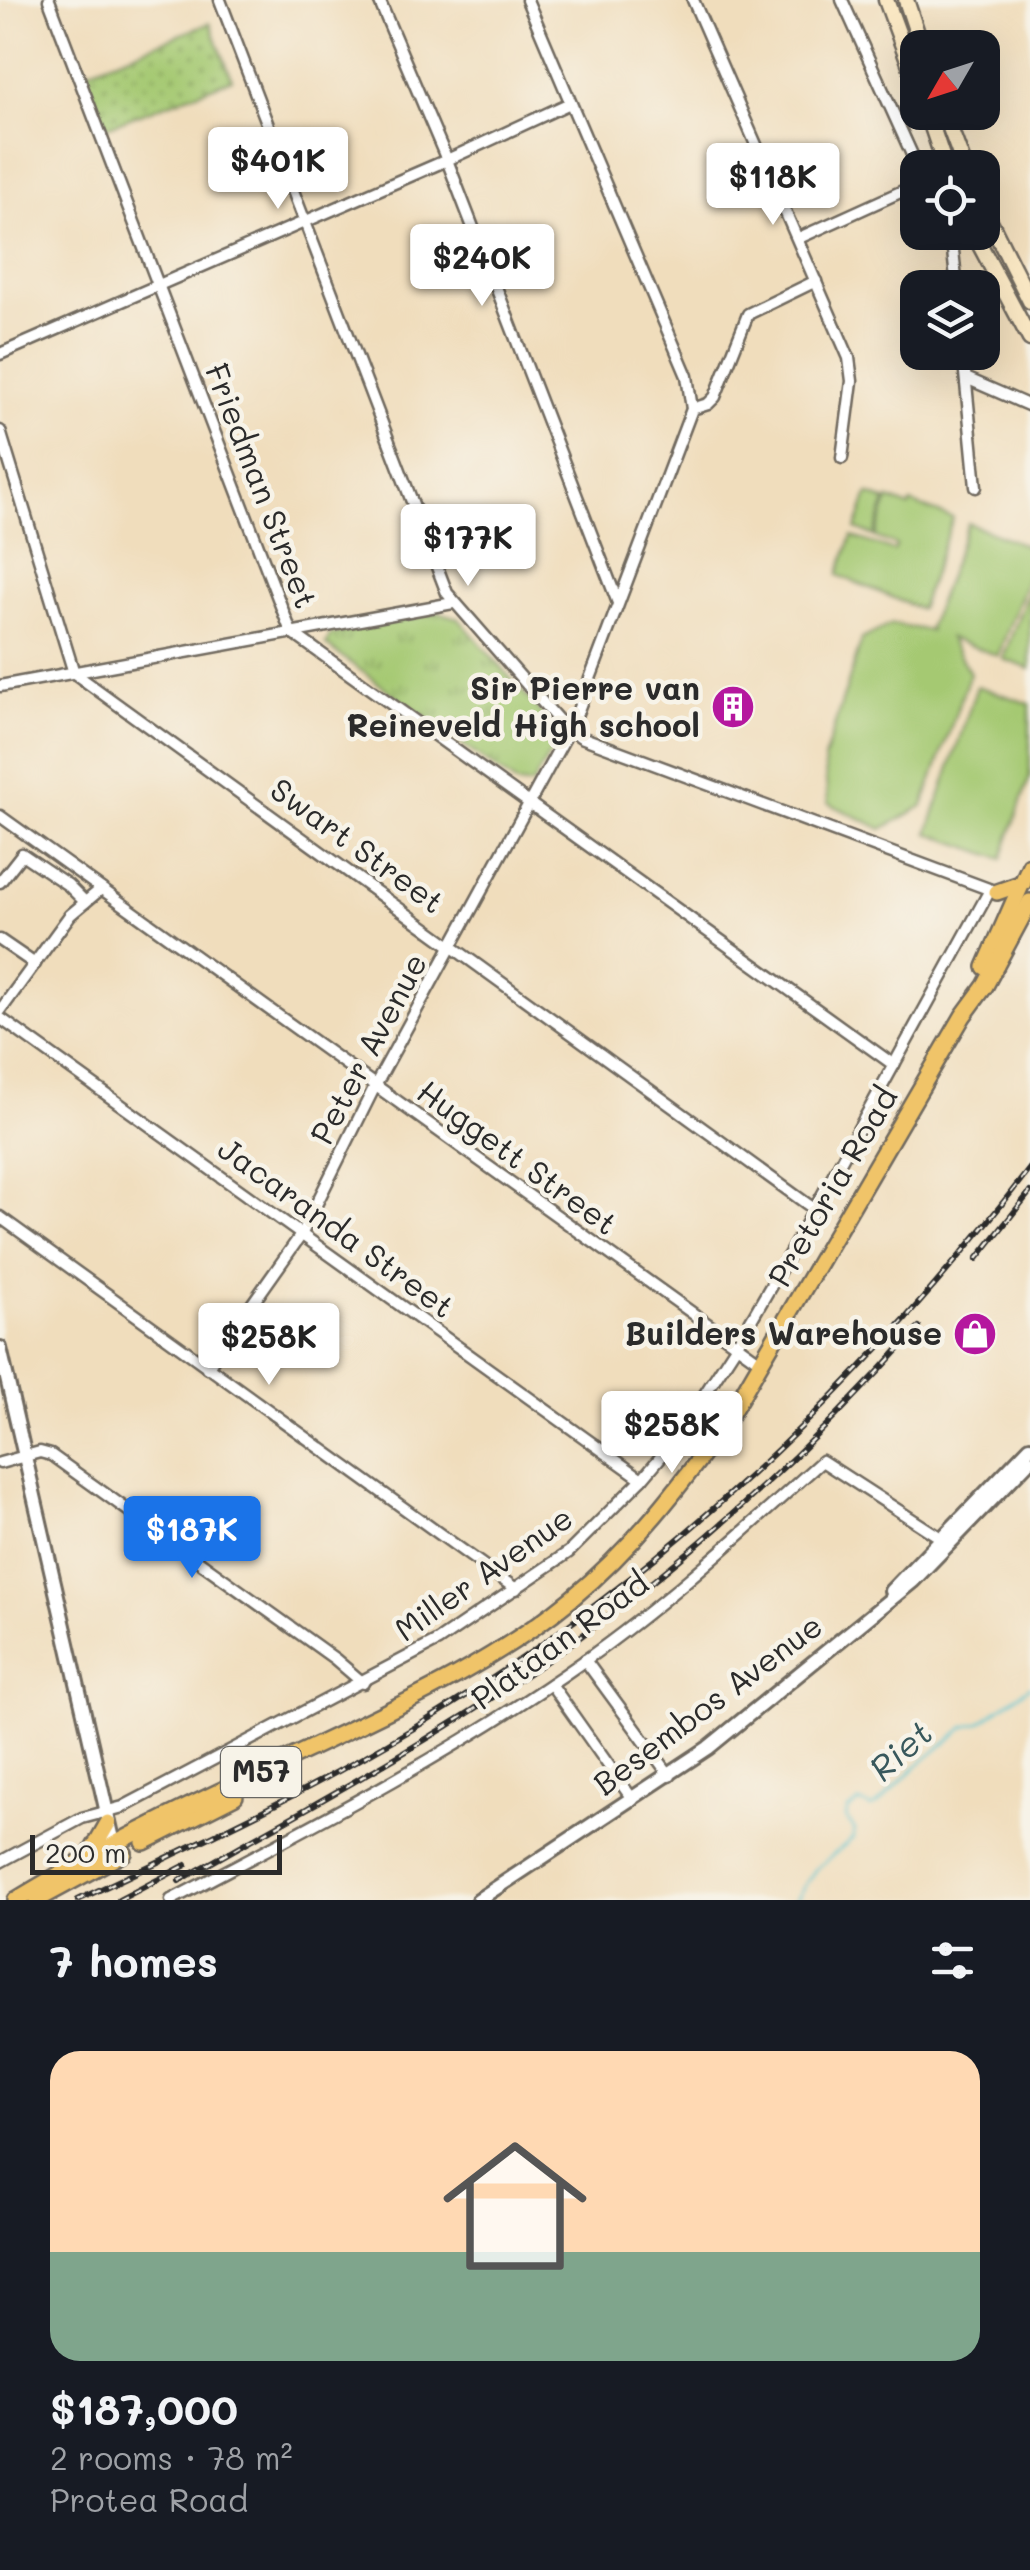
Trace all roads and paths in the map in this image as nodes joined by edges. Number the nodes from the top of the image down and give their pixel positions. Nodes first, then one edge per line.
1 (50, 0) edge
2 (220, 0) edge
3 (379, 0) edge
4 (527, 0) edge
5 (693, 0) edge
6 (842, 0) edge
7 (886, 0) edge
8 (906, 0) edge
9 (916, 30) edge
10 (900, 38) edge
11 (570, 103) junction
12 (910, 150) edge
13 (447, 160) junction
14 (900, 192) edge
15 (306, 222) junction
16 (799, 238) junction
17 (1000, 240) edge
18 (983, 250) edge
19 (816, 282) junction
20 (158, 286) junction
21 (1030, 300) edge
22 (1030, 339) edge
23 (0, 354) edge
24 (965, 370) edge
25 (966, 378) junction
26 (1030, 406) edge
27 (692, 409) junction
28 (0, 430) edge
29 (842, 458) dead end
30 (976, 488) dead end
31 (453, 603) junction
32 (618, 603) junction
33 (291, 632) junction
34 (74, 672) junction
35 (0, 686) edge
36 (568, 730) junction
37 (530, 803) junction
38 (0, 816) edge
39 (1030, 866) edge
40 (0, 882) edge
41 (100, 888) junction
42 (994, 891) junction
43 (1024, 897) edge
44 (85, 902) junction
45 (1030, 930) edge
46 (0, 940) edge
47 (1010, 940) junction
48 (452, 945) junction
49 (34, 964) junction
50 (0, 1015) edge
51 (964, 1016) junction
52 (894, 1065) junction
53 (375, 1086) junction
54 (814, 1209) junction
55 (0, 1218) edge
56 (301, 1235) junction
57 (736, 1346) junction
58 (0, 1348) edge
59 (762, 1364) junction
60 (207, 1368) junction
61 (1030, 1447) edge
62 (24, 1457) junction
63 (1030, 1460) edge
64 (0, 1464) edge
65 (642, 1479) junction
66 (944, 1540) junction
67 (516, 1589) junction
68 (585, 1660) junction
69 (363, 1683) junction
70 (550, 1684) junction
71 (348, 1734) junction
72 (670, 1776) junction
73 (634, 1800) junction
74 (107, 1821) junction
75 (136, 1835) junction
76 (116, 1851) junction
77 (86, 1861) junction
78 (0, 1862) edge
79 (16, 1900) edge
80 (37, 1900) edge
81 (171, 1900) edge
82 (478, 1900) edge

1 - 20 street, Friedman Street
2 - 15 street
3 - 13 street
4 - 11 street
5 - 16 street
6 - 12 street
7 - 10 main road
8 - 9 main road
11 - 13 street
11 - 27 street
13 - 15 street
13 - 32 street
14 - 16 street
15 - 20 street
15 - 31 street
16 - 19 street
17 - 21 main road
18 - 22 main road
19 - 27 street
19 - 29 street
20 - 23 street
20 - 33 street, Friedman Street
24 - 25 street
25 - 26 street
25 - 30 street
27 - 32 street, Peter Avenue
28 - 34 street
31 - 33 street
31 - 36 street
32 - 36 street, Peter Avenue
33 - 34 street
33 - 37 street, Friedman Street
34 - 35 street
34 - 48 street, Swart Street
36 - 37 street, Peter Avenue
36 - 42 street
37 - 48 street, Peter Avenue
37 - 52 street, Friedman Street
38 - 41 street, Huggett Street
39 - 43 main road, Pretoria Road / M57
40 - 44 street
41 - 44 street
41 - 53 street, Huggett Street
42 - 43 main road
42 - 52 street, Miller Avenue / M57
43 - 47 main road, Pretoria Road / M57
43 - 51 main road, Pretoria Road / M57
44 - 49 street
45 - 47 main road
46 - 49 street
47 - 51 main road, Pretoria Road / M57
48 - 53 street, Peter Avenue
48 - 54 street, Swart Street
49 - 50 street
50 - 56 street, Jacaranda Street
51 - 59 main road, Pretoria Road / M57
52 - 54 street, Miller Avenue / M57
53 - 56 street, Peter Avenue
53 - 57 street, Huggett Street
54 - 57 street, Miller Avenue / M57
55 - 60 street
56 - 60 street, Peter Avenue
56 - 65 street, Jacaranda Street
57 - 59 street, Huggett Street
57 - 65 street, Miller Avenue / M57
58 - 62 street
59 - 71 main road, Pretoria Road / M57
60 - 67 street
61 - 66 street
62 - 64 street
62 - 69 street
62 - 74 street
63 - 66 street
65 - 67 street, Miller Avenue / M57
66 - 68 street, Plataan Road
66 - 72 street, Besembos Avenue
67 - 69 street, Miller Avenue / M57
68 - 70 street, Plataan Road
68 - 72 street
69 - 74 street, Miller Avenue / M57
70 - 73 street
70 - 81 street, Plataan Road
71 - 75 main road, Pretoria Road / M57
71 - 76 main road, Pretoria Road / M57
72 - 73 street, Besembos Avenue
73 - 82 street, Besembos Avenue
74 - 75 main road
74 - 76 street
74 - 77 main road
74 - 78 street, M57
75 - 76 main road, Pretoria Road / M57
76 - 77 main road, Pretoria Road / M57
76 - 80 main road, Pretoria Road / M57
77 - 79 main road, Pretoria Road / M57

